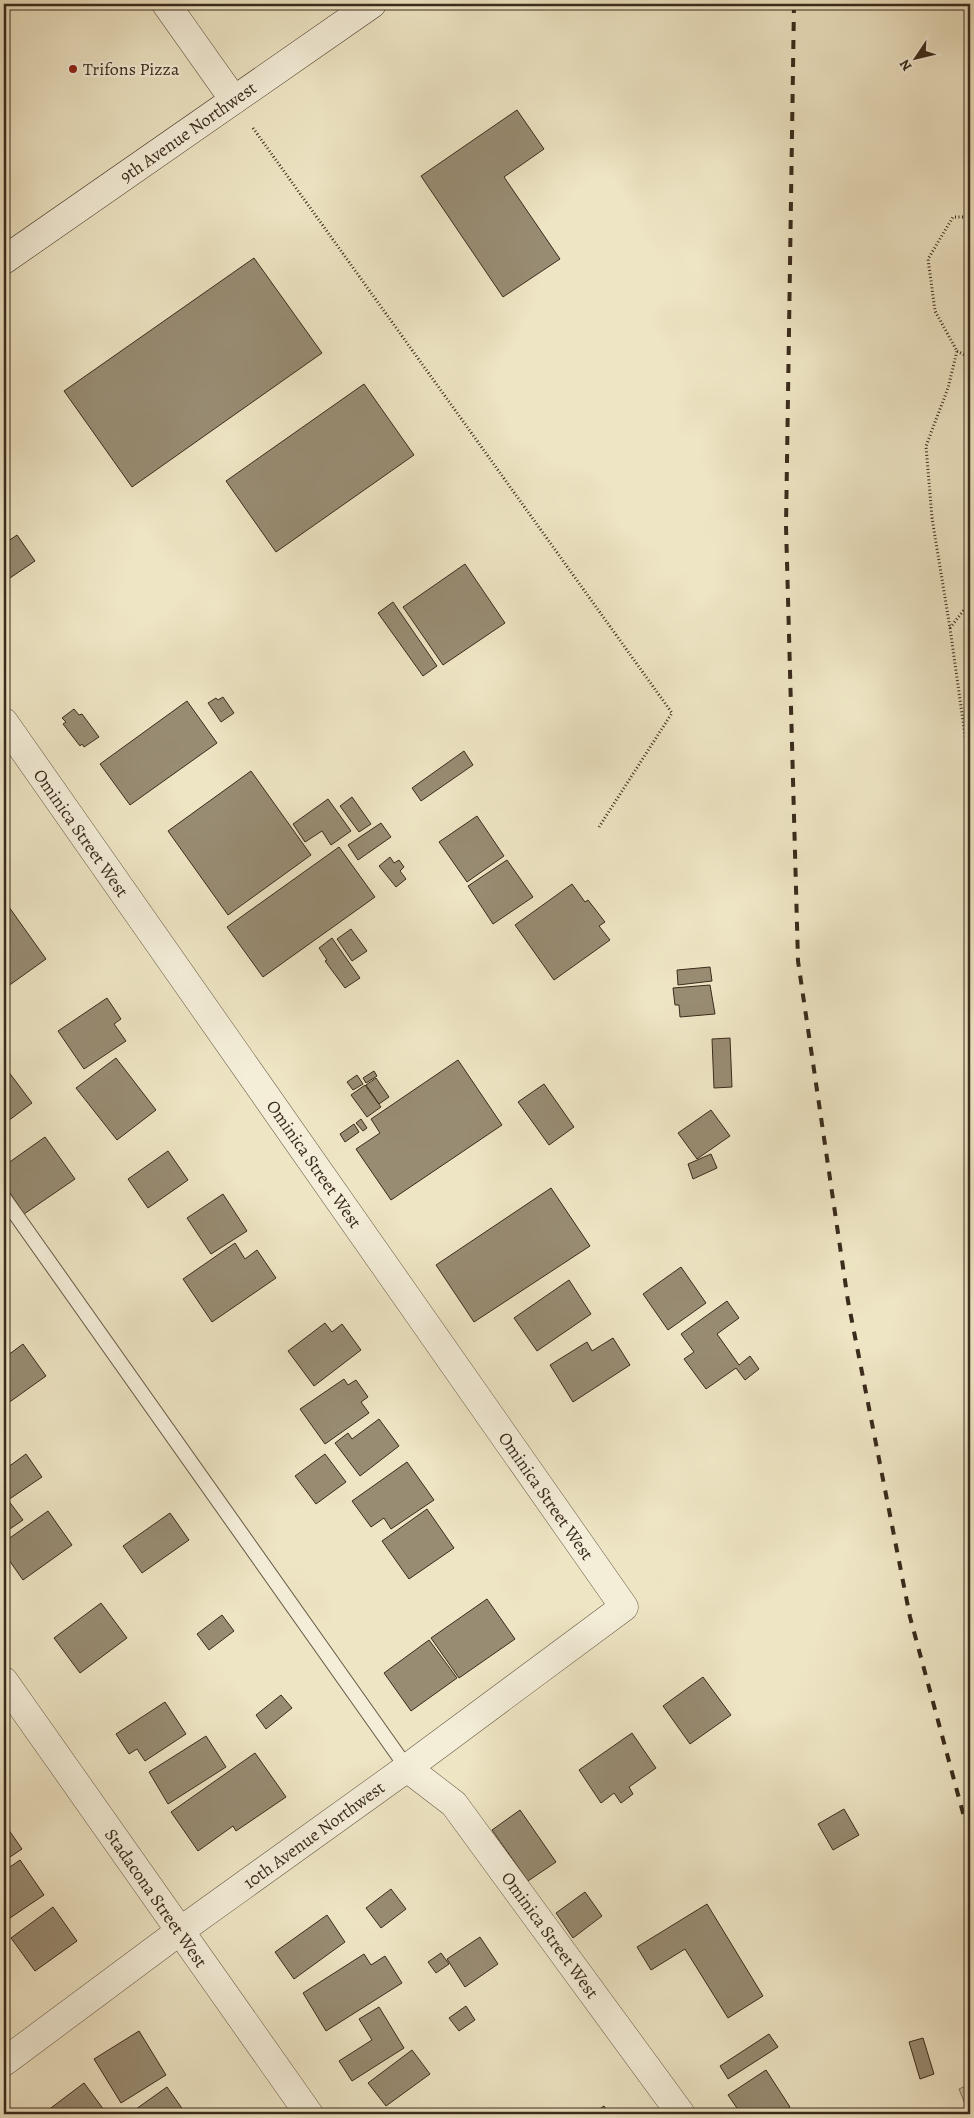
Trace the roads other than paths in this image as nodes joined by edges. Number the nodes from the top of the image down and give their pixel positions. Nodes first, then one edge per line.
1 (166, 4) edge
2 (372, 4) edge
3 (234, 100) junction
4 (4, 260) edge
5 (4, 722) edge
6 (4, 1198) edge
7 (624, 1607) joint
8 (4, 1681) edge
9 (407, 1768) junction
10 (180, 1931) junction
11 (4, 2062) edge
12 (309, 2114) edge
13 (681, 2114) edge

1 - 3 street
2 - 3 street, 9th Avenue Northwest
3 - 4 street, 9th Avenue Northwest
5 - 7 street, Ominica Street West
6 - 9 lane
7 - 9 street, 10th Avenue Northwest
8 - 10 street, Stadacona Street West
9 - 10 street, 10th Avenue Northwest
9 - 13 street, Ominica Street West
10 - 11 street, 10th Avenue Northwest
10 - 12 street, Stadacona Street West

